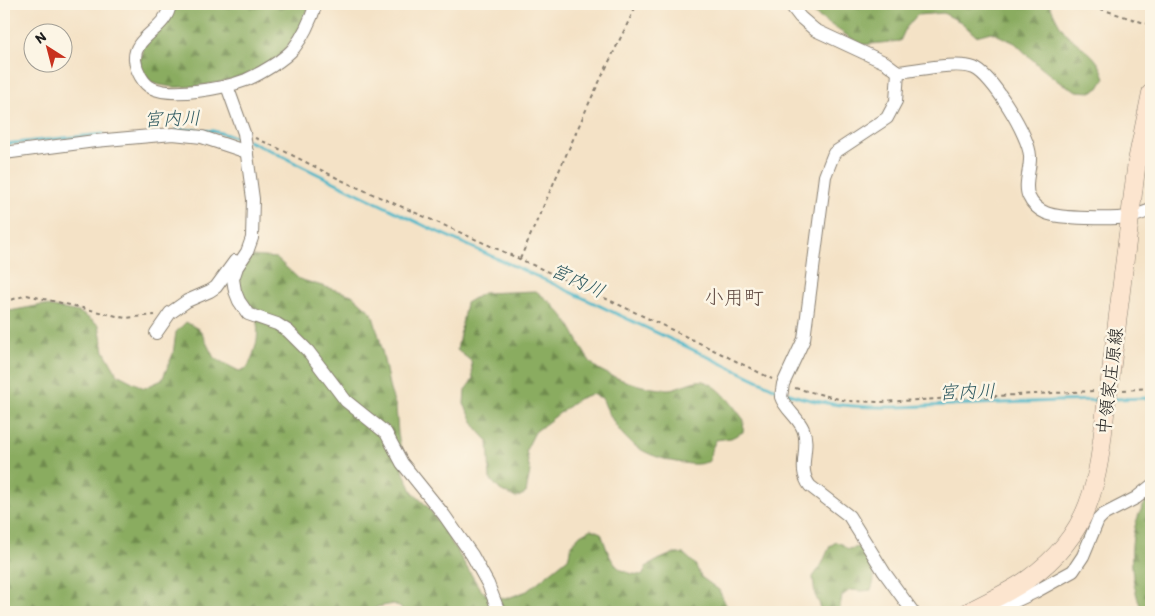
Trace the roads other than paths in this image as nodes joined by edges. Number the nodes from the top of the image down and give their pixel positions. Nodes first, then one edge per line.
1 (170, 4) edge
2 (316, 4) edge
3 (790, 4) edge
4 (898, 72) junction
5 (226, 86) junction
6 (1151, 93) edge
7 (246, 143) junction
8 (4, 153) edge
9 (1151, 210) edge
10 (1130, 217) junction
11 (242, 258) junction
12 (156, 333) dead end
13 (1151, 486) edge
14 (979, 611) edge
15 (499, 612) edge
16 (913, 612) edge

1 - 5 street
2 - 5 street
3 - 4 street
4 - 10 street
4 - 16 street
5 - 7 street
6 - 10 main road, 中領家庄原線
7 - 8 street
7 - 11 street
9 - 10 street
10 - 14 main road, 中領家庄原線
11 - 12 street
11 - 15 street
13 - 14 street

